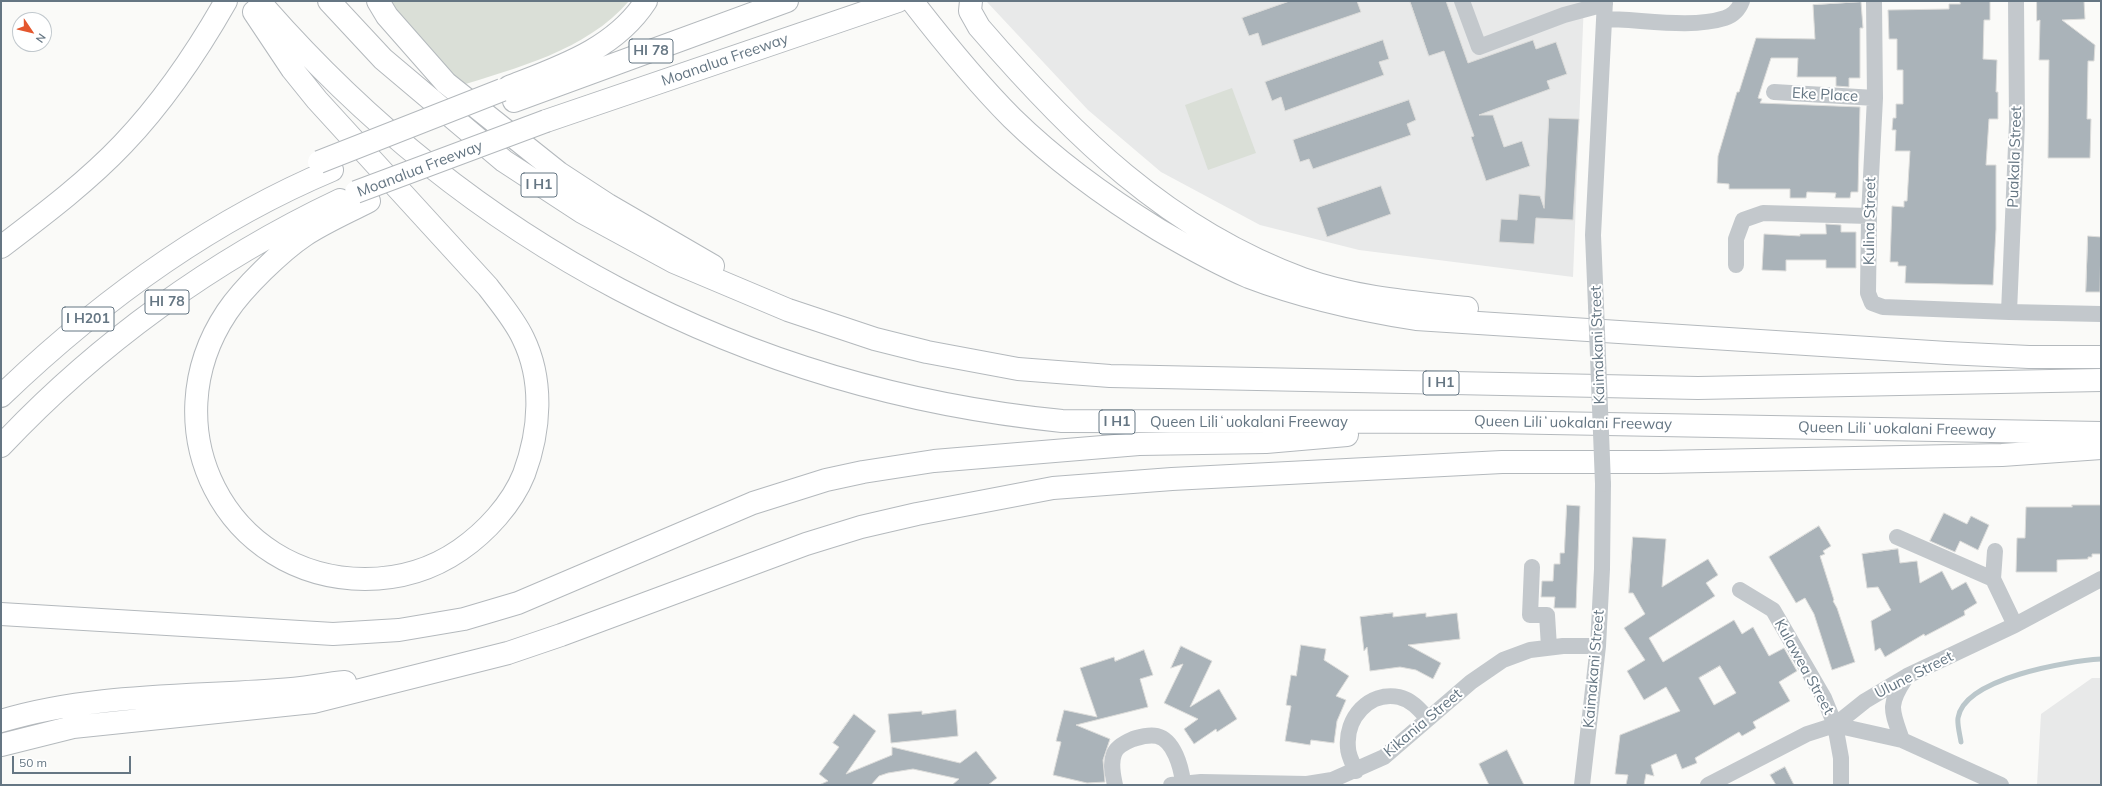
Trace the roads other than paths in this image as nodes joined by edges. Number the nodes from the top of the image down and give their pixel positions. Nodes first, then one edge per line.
1 (226, 1) edge
2 (247, 1) edge
3 (259, 1) edge
4 (329, 1) edge
5 (378, 1) edge
6 (646, 1) edge
7 (787, 1) edge
8 (898, 1) edge
9 (912, 1) edge
10 (971, 1) edge
11 (1462, 1) edge
12 (1742, 1) edge
13 (1874, 1) edge
14 (2016, 1) edge
15 (1604, 8) edge
16 (1774, 92) dead end
17 (508, 96) junction
18 (1875, 98) junction
19 (363, 197) junction
20 (1869, 216) junction
21 (1, 247) edge
22 (1736, 265) dead end
23 (788, 310) junction
24 (2009, 312) junction
25 (2101, 314) edge
26 (1612, 332) junction
27 (2101, 357) edge
28 (2101, 380) edge
29 (1, 396) edge
30 (1496, 422) junction
31 (2101, 433) edge
32 (1, 446) edge
33 (2101, 448) edge
34 (1897, 537) dead end
35 (1995, 551) dead end
36 (1532, 567) dead end
37 (1993, 579) junction
38 (2101, 579) edge
39 (1740, 590) dead end
40 (1, 614) edge
41 (2015, 626) junction
42 (1598, 646) junction
43 (1549, 648) junction
44 (451, 666) junction
45 (1907, 676) junction
46 (1428, 720) junction
47 (1, 721) edge
48 (1835, 725) junction
49 (1902, 740) junction
50 (1, 745) edge
51 (1356, 771) junction
52 (1177, 784) edge
53 (1115, 785) edge
54 (1582, 785) edge
55 (1708, 785) edge
56 (1841, 785) edge
57 (2001, 785) edge

1 - 21 highway
2 - 19 highway
3 - 30 highway, Queen Liliʻuokalani Freeway / I H1
4 - 23 highway, I H1
5 - 23 highway
6 - 17 highway
7 - 17 highway, HI 78
8 - 19 highway, Moanalua Freeway
9 - 26 highway
10 - 26 highway
11 - 15 street
12 - 15 street
13 - 18 street, Kulina Street
14 - 24 street, Puakala Street
15 - 42 street, Kaimakani Street, bridge
16 - 18 street, Eke Place
17 - 29 highway, I H201, bridge
18 - 20 street, Kulina Street
19 - 32 highway, Moanalua Freeway / HI 78
20 - 22 street
20 - 24 street, Kulina Street
23 - 28 highway, I H1
24 - 25 street, Kulina Street
26 - 27 highway
30 - 31 highway, Queen Liliʻuokalani Freeway / I H1
30 - 40 highway
33 - 44 highway
34 - 37 street
35 - 37 street
36 - 43 street
37 - 41 street
38 - 41 street, Ulune Street
39 - 48 street, Kulawea Street
41 - 45 street, Ulune Street
42 - 43 street, Kikania Street
42 - 54 street, Kaimakani Street
43 - 46 street, Kikania Street
44 - 47 highway
44 - 50 highway
45 - 48 street, Ulune Street
45 - 49 street
46 - 51 street, Kikania Street
46 - 51 street
48 - 49 street
48 - 55 street, Ulune Street
48 - 56 street, Kulawea Street
49 - 57 street
51 - 52 street, Kikania Street
52 - 53 street

